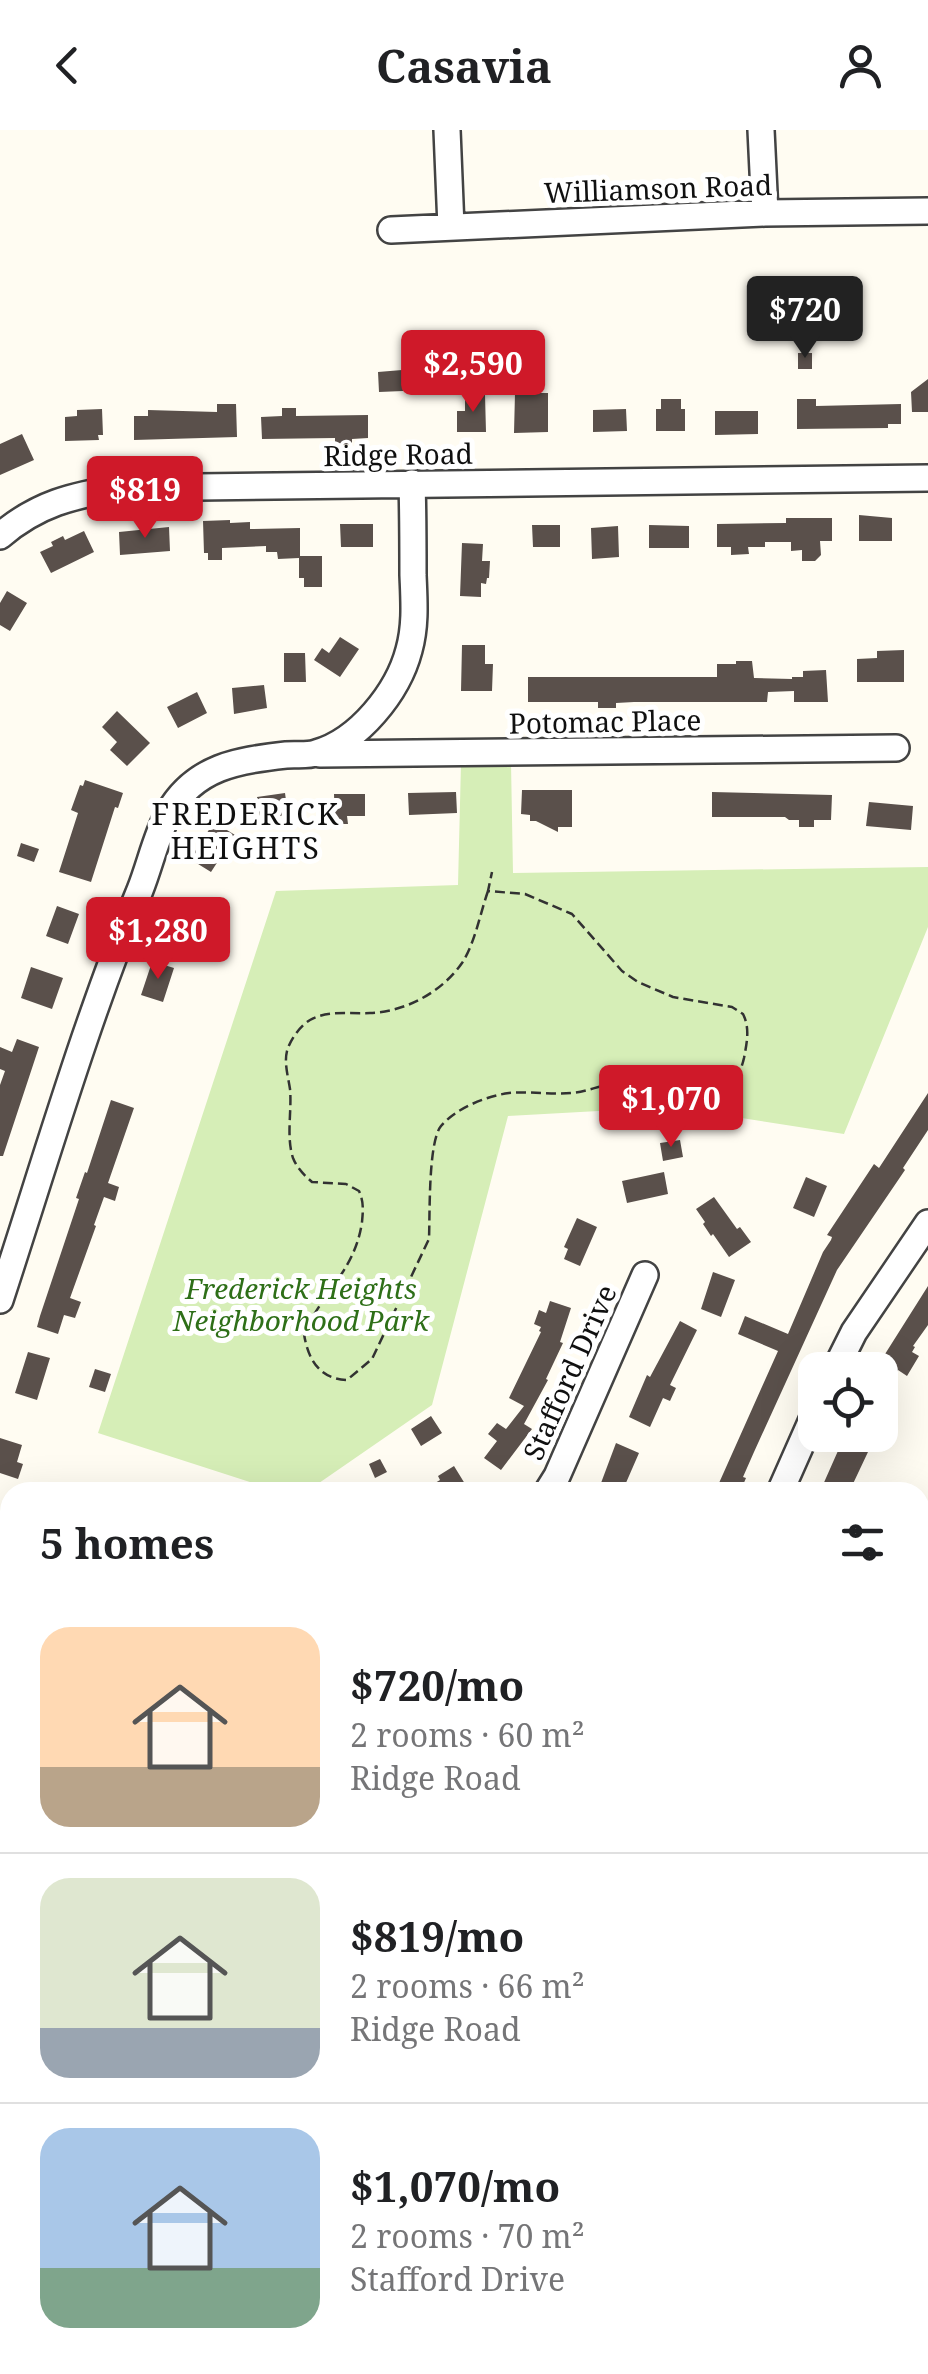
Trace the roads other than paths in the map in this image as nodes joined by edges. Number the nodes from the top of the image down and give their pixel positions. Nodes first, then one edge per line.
1 (447, 130) edge
2 (762, 130) edge
3 (928, 210) edge
4 (765, 214) junction
5 (450, 227) junction
6 (391, 230) dead end
7 (928, 478) edge
8 (412, 484) junction
9 (0, 536) edge
10 (896, 748) dead end
11 (315, 754) junction
12 (928, 1224) edge
13 (645, 1276) dead end
14 (0, 1300) edge
15 (844, 1352) edge
16 (798, 1451) edge
17 (553, 1482) edge
18 (784, 1482) edge

1 - 5 street
2 - 4 street
3 - 4 street, Williamson Road
4 - 5 street, Williamson Road
5 - 6 street, Williamson Road
7 - 8 street, Ridge Road
8 - 9 street, Ridge Road
8 - 11 street
10 - 11 street, Potomac Place
11 - 14 street, Potomac Place
12 - 15 street
13 - 17 street, Stafford Drive
16 - 18 street

